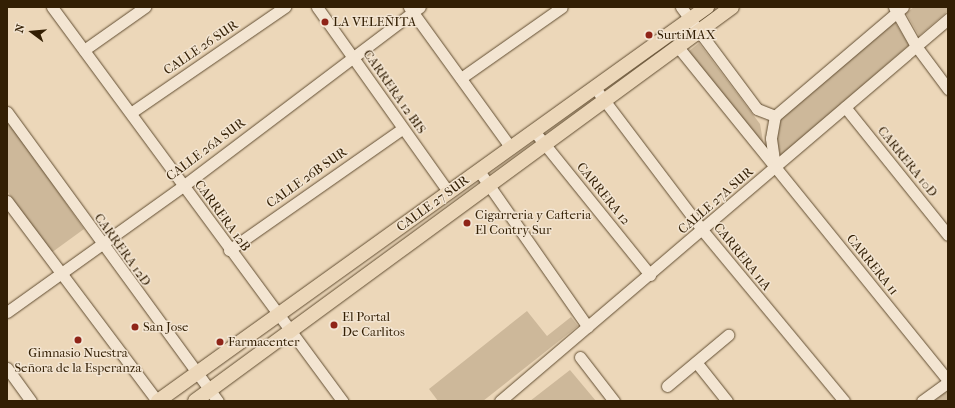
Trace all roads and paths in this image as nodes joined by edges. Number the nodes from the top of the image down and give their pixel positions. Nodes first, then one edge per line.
1 (52, 7) edge
2 (145, 7) edge
3 (286, 7) edge
4 (317, 7) edge
5 (562, 7) edge
6 (682, 7) edge
7 (707, 7) edge
8 (732, 7) edge
9 (414, 9) edge
10 (898, 9) edge
11 (690, 19) junction
12 (948, 19) edge
13 (699, 32) junction
14 (916, 46) junction
15 (678, 47) junction
16 (84, 50) junction
17 (352, 56) junction
18 (461, 78) junction
19 (595, 88) junction
20 (948, 89) edge
21 (605, 100) junction
22 (845, 107) junction
23 (7, 112) edge
24 (132, 112) junction
25 (775, 116) junction
26 (402, 129) junction
27 (534, 131) junction
28 (545, 144) junction
29 (511, 148) junction
30 (775, 167) junction
31 (479, 172) junction
32 (489, 185) junction
33 (183, 186) junction
34 (449, 193) junction
35 (7, 201) edge
36 (703, 231) junction
37 (948, 235) edge
38 (100, 244) junction
39 (229, 250) junction
40 (59, 273) junction
41 (650, 275) junction
42 (7, 312) edge
43 (280, 314) junction
44 (588, 327) junction
45 (291, 330) junction
46 (728, 335) dead end
47 (580, 357) dead end
48 (696, 362) junction
49 (7, 368) edge
50 (197, 374) junction
51 (948, 382) edge
52 (667, 386) dead end
53 (214, 396) edge
54 (25, 399) edge
55 (157, 401) edge
56 (196, 401) edge
57 (343, 401) edge
58 (500, 401) edge
59 (614, 401) edge
60 (727, 401) edge
61 (844, 401) edge
62 (922, 401) edge

1 - 16 street, CARRERA 12B
2 - 16 street
3 - 24 street, CALLE 26 SUR
4 - 17 street, CARRERA 12 BIS
5 - 18 street
6 - 11 street
7 - 11 main road, CALLE 27 SUR
8 - 13 main road, CALLE 27 SUR
9 - 17 street, CALLE 26A SUR
9 - 18 street
10 - 14 street
10 - 25 street
11 - 13 street
11 - 19 main road, CALLE 27 SUR
12 - 14 street, CALLE 27A SUR
13 - 15 main road, CALLE 27 SUR
13 - 25 street
14 - 20 street
14 - 22 street, CALLE 27A SUR
15 - 21 main road, CALLE 27 SUR
15 - 30 street, CARRERA 11
16 - 24 street, CARRERA 12B
17 - 26 street, CARRERA 12 BIS
17 - 33 street, CALLE 26A SUR
18 - 29 street
19 - 21 street, CARRERA 11A
19 - 27 main road, CALLE 27 SUR
21 - 28 main road, CALLE 27 SUR
21 - 36 street, CARRERA 11A
22 - 30 street, CALLE 27A SUR
22 - 37 street, CARRERA 10D
23 - 38 street, CARRERA 12D
24 - 33 street, CARRERA 12B
25 - 30 street
26 - 34 street, CARRERA 12 BIS
26 - 39 street, CALLE 26B SUR
27 - 28 street, CARRERA 12
27 - 29 main road, CALLE 27 SUR
28 - 32 main road, CALLE 27 SUR
28 - 41 street, CARRERA 12
29 - 31 main road, CALLE 27 SUR
30 - 36 street, CALLE 27A SUR
30 - 51 street, CARRERA 11
31 - 32 street
31 - 34 main road, CALLE 27 SUR
32 - 44 street
32 - 45 main road, CALLE 27 SUR
33 - 38 street, CALLE 26A SUR
33 - 39 street, CARRERA 12B
34 - 43 main road, CALLE 27 SUR
35 - 40 street
36 - 41 street, CALLE 27A SUR
36 - 61 street, CARRERA 11A
38 - 40 street, CALLE 26A SUR
38 - 50 street, CARRERA 12D
39 - 43 street, CARRERA 12B
40 - 42 street, CALLE 26A SUR
40 - 55 street
41 - 44 street, CALLE 27A SUR
43 - 45 street, CARRERA 12B
43 - 50 main road, CALLE 27 SUR
44 - 58 street, CALLE 27A SUR
45 - 53 main road, CALLE 27 SUR
45 - 57 street, CARRERA 12B
46 - 48 street
47 - 59 street
48 - 52 street
48 - 60 street
49 - 54 street
50 - 53 street, CARRERA 12D
50 - 55 main road, CALLE 27 SUR
51 - 62 street
53 - 56 main road, CALLE 27 SUR

